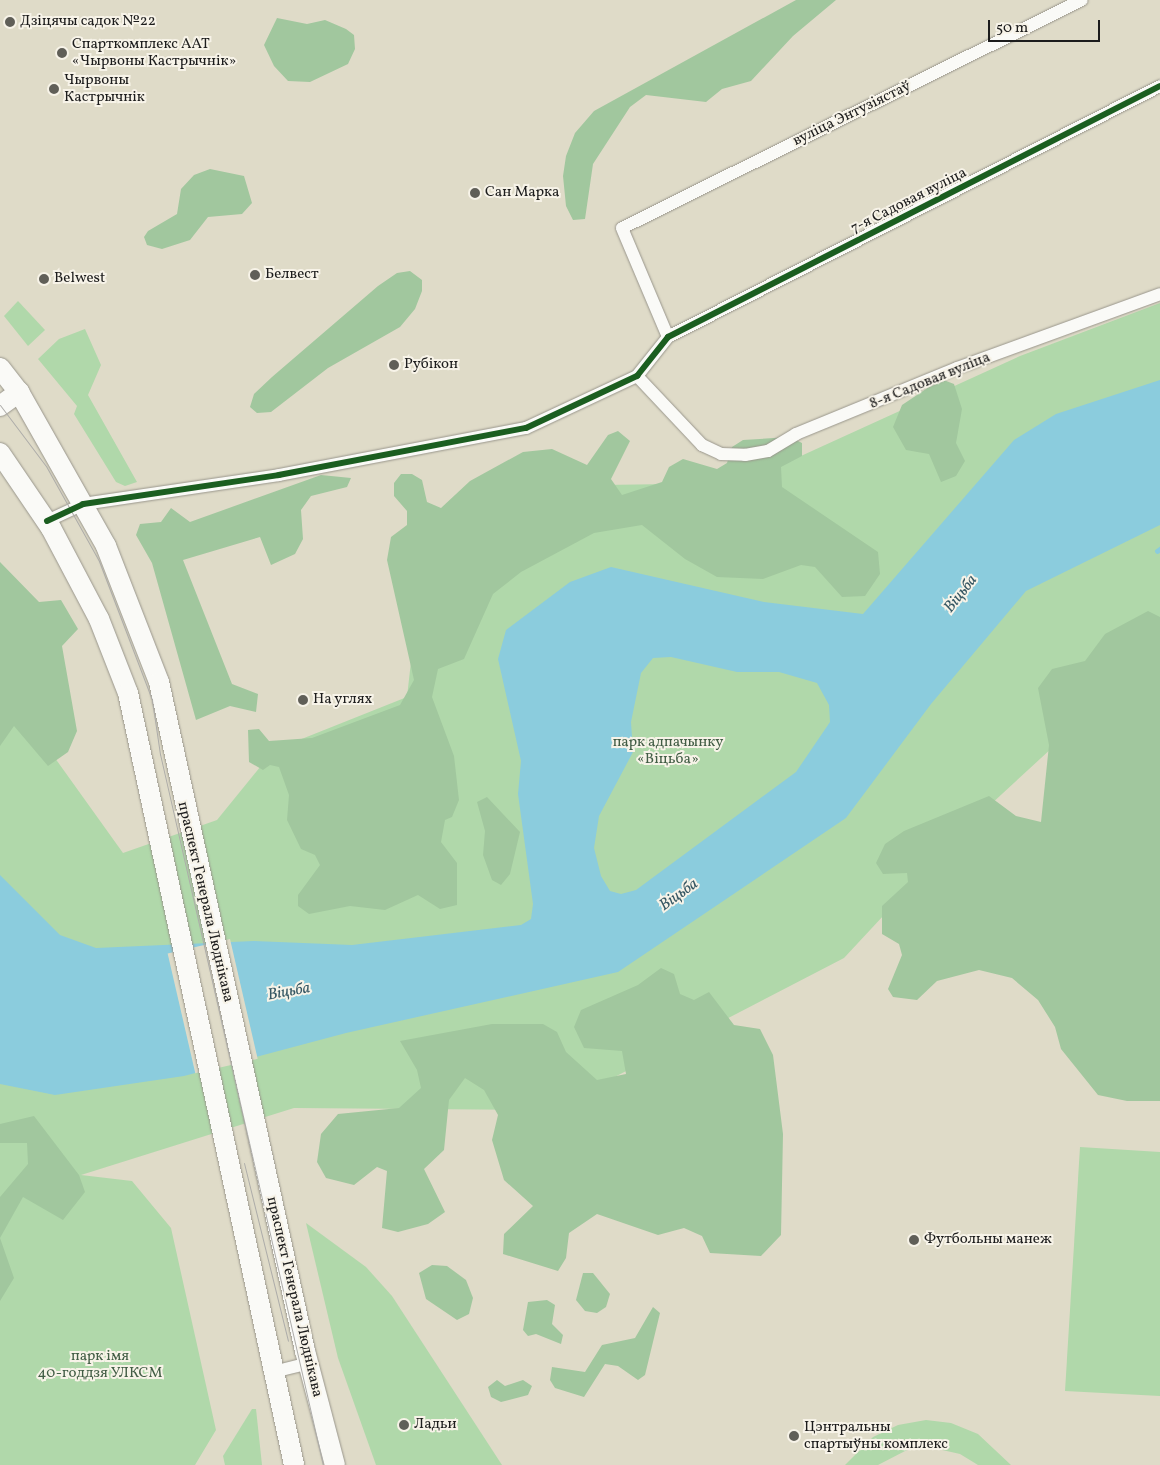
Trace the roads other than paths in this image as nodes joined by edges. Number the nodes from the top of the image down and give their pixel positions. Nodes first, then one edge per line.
1 (1082, 0) edge
2 (1160, 86) edge
3 (1160, 294) edge
4 (668, 337) junction
5 (0, 368) edge
6 (637, 376) junction
7 (19, 392) junction
8 (0, 406) edge
9 (0, 453) edge
10 (83, 504) junction
11 (47, 521) junction
12 (308, 1363) junction
13 (278, 1371) junction
14 (294, 1465) edge
15 (335, 1465) edge

1 - 4 street, вуліца Энтузіястаў
2 - 4 street, 7-я Садовая вуліца
3 - 6 street, 8-я Садовая вуліца
4 - 6 street
5 - 7 main road, праспект Генерала Люднікава
6 - 10 street
7 - 8 main road
7 - 10 main road, праспект Генерала Люднікава
9 - 11 main road, праспект Генерала Люднікава
10 - 11 street
10 - 12 main road, праспект Генерала Люднікава
11 - 13 main road, праспект Генерала Люднікава
12 - 13 street
12 - 15 main road, праспект Генерала Люднікава
13 - 14 main road, праспект Генерала Люднікава

